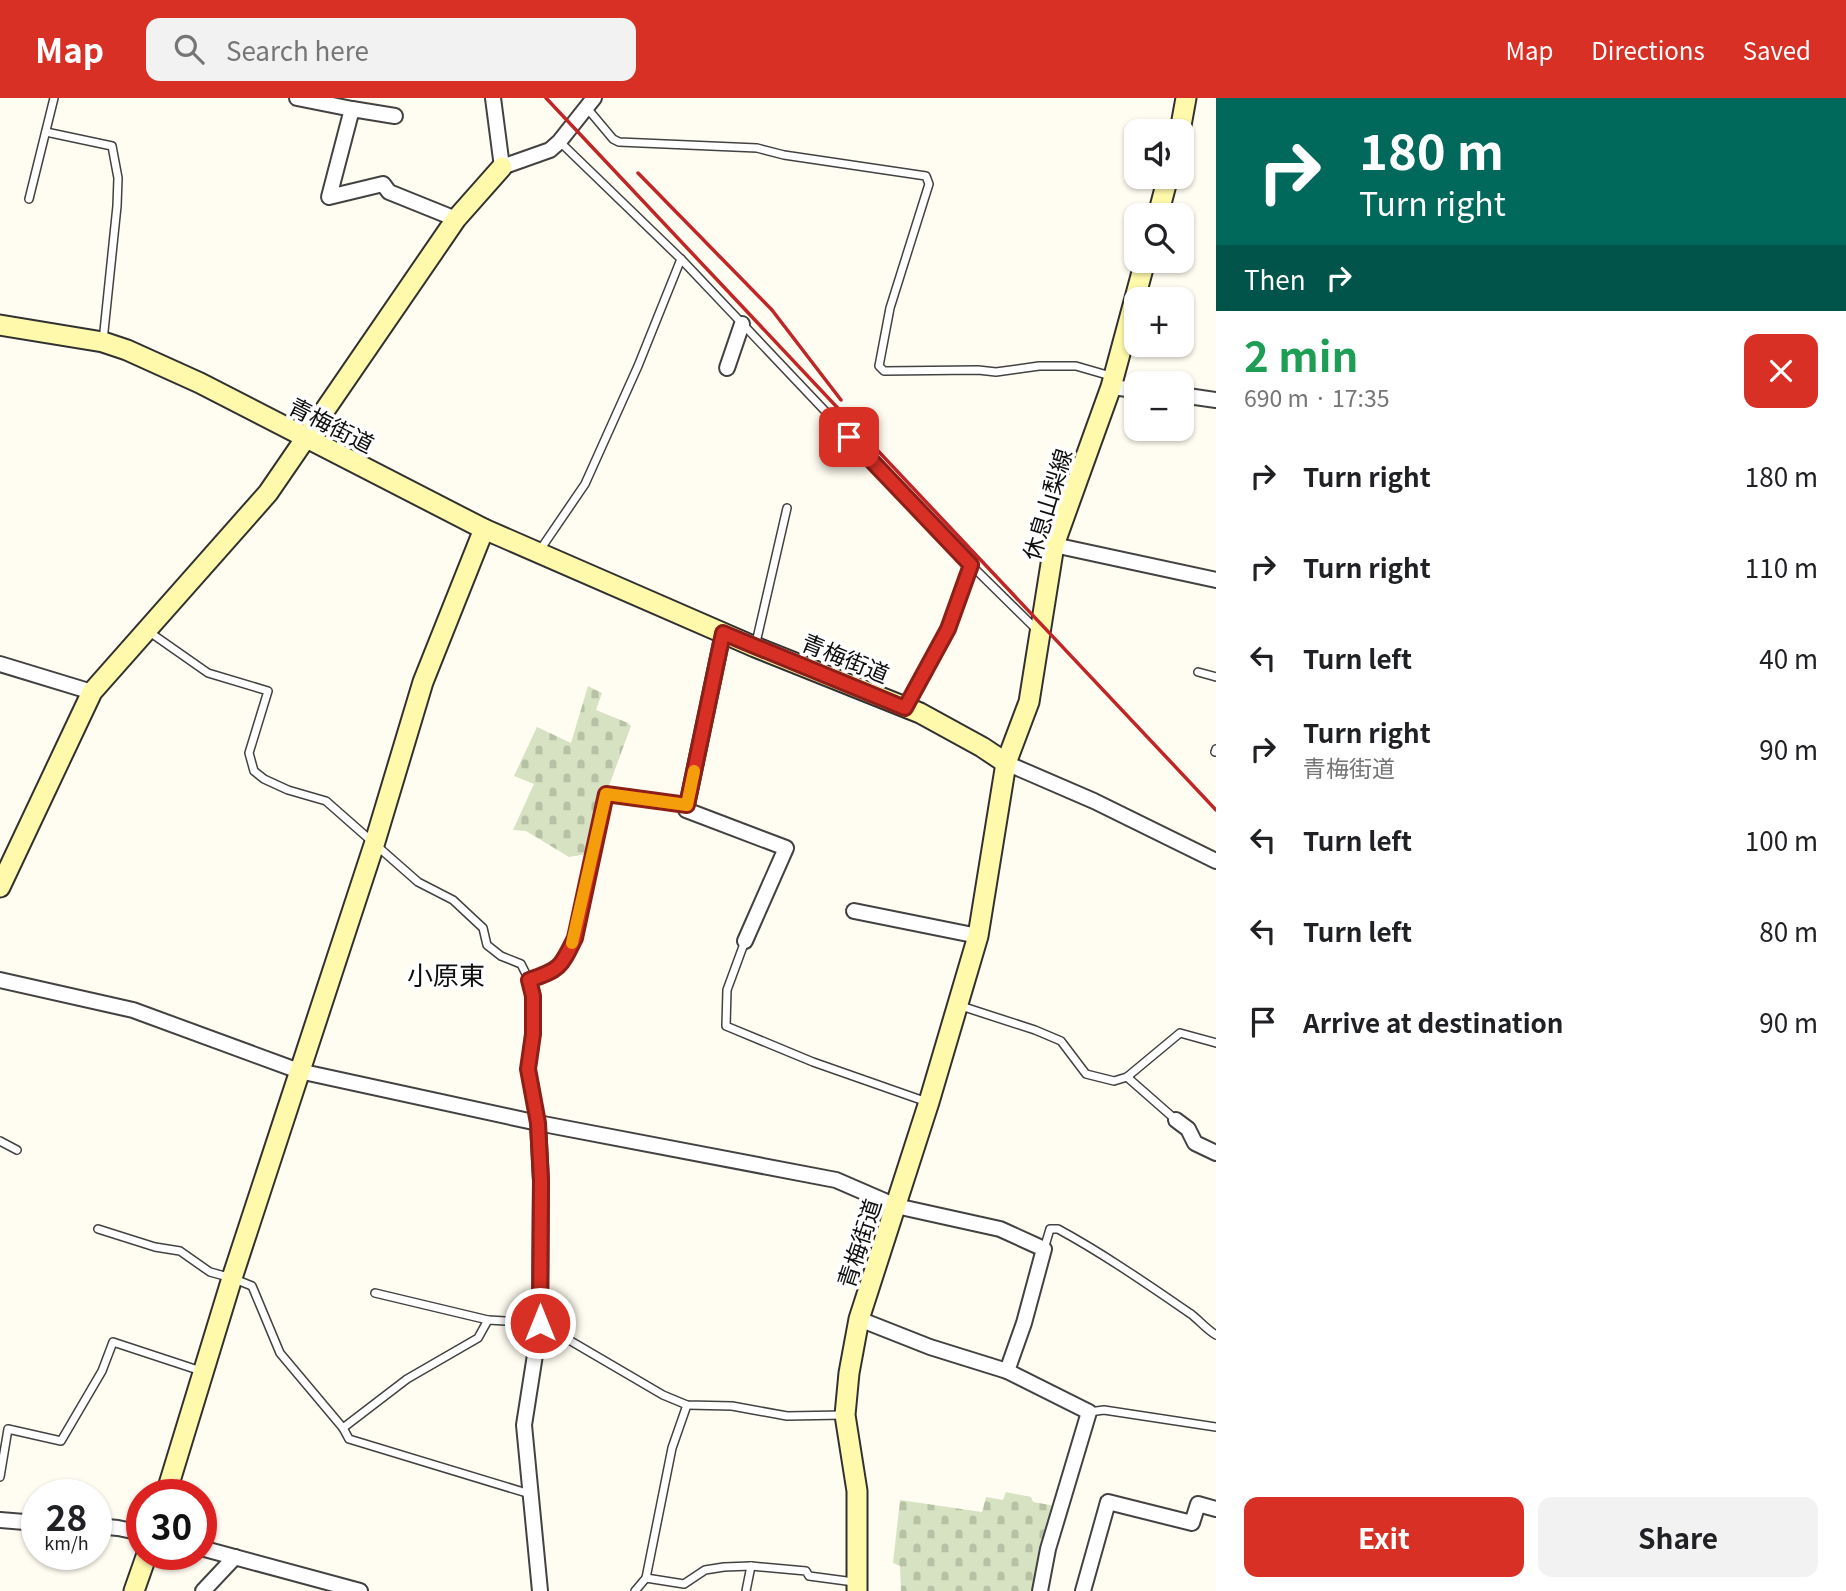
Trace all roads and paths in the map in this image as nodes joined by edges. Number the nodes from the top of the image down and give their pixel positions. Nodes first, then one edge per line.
1 (54, 98) edge
2 (297, 98) edge
3 (492, 98) edge
4 (1186, 98) edge
5 (591, 103) edge
6 (352, 109) junction
7 (395, 116) dead end
8 (1182, 119) edge
9 (46, 132) junction
10 (559, 142) junction
11 (502, 167) junction
12 (29, 199) dead end
13 (456, 219) junction
14 (681, 259) junction
15 (1142, 273) edge
16 (742, 324) junction
17 (0, 325) edge
18 (103, 342) junction
19 (727, 368) dead end
20 (1112, 382) junction
21 (1124, 386) edge
22 (1194, 397) edge
23 (1216, 400) edge
24 (307, 439) junction
25 (787, 508) dead end
26 (485, 529) junction
27 (1054, 545) junction
28 (538, 553) junction
29 (971, 565) junction
30 (1216, 580) edge
31 (147, 630) junction
32 (723, 633) junction
33 (1040, 633) junction
34 (755, 647) junction
35 (0, 664) edge
36 (1198, 672) dead end
37 (1216, 677) edge
38 (92, 692) junction
39 (905, 708) junction
40 (1006, 763) junction
41 (687, 805) junction
42 (374, 845) junction
43 (1216, 861) edge
44 (0, 887) edge
45 (853, 911) dead end
46 (978, 936) junction
47 (745, 941) joint
48 (0, 980) edge
49 (529, 980) junction
50 (957, 1005) junction
51 (1216, 1043) edge
52 (299, 1071) junction
53 (1128, 1077) junction
54 (929, 1102) junction
55 (1176, 1120) joint
56 (538, 1123) junction
57 (0, 1141) edge
58 (17, 1150) dead end
59 (1216, 1153) edge
60 (895, 1206) junction
61 (98, 1229) dead end
62 (1044, 1249) junction
63 (232, 1278) junction
64 (375, 1293) dead end
65 (859, 1319) junction
66 (488, 1320) junction
67 (540, 1323) junction
68 (1216, 1335) edge
69 (1007, 1371) junction
70 (204, 1372) junction
71 (687, 1405) junction
72 (1089, 1412) junction
73 (845, 1415) junction
74 (1216, 1427) edge
75 (343, 1428) junction
76 (0, 1476) edge
77 (171, 1479) edge
78 (530, 1494) junction
79 (1216, 1509) edge
80 (0, 1520) edge
81 (21, 1522) edge
82 (217, 1552) edge
83 (235, 1557) junction
84 (751, 1566) junction
85 (141, 1570) edge
86 (646, 1578) junction
87 (857, 1586) edge
88 (134, 1591) edge
89 (203, 1591) edge
90 (360, 1591) edge
91 (540, 1591) edge
92 (635, 1591) edge
93 (746, 1591) edge
94 (1040, 1591) edge
95 (1083, 1591) edge

1 - 9 lane
2 - 6 street
3 - 11 street
4 - 8 main road
5 - 10 street
5 - 20 lane
6 - 7 street
6 - 13 street
9 - 12 lane
9 - 18 lane
10 - 11 street
10 - 14 lane
11 - 13 main road
13 - 24 main road
14 - 16 lane
14 - 28 lane
15 - 20 main road, 休息山梨線
16 - 19 street
16 - 29 lane
17 - 18 main road, 青梅街道
18 - 24 main road, 青梅街道
20 - 21 street
20 - 27 main road, 休息山梨線
22 - 23 street
24 - 26 main road, 青梅街道
24 - 31 main road
25 - 34 lane
26 - 28 main road, 青梅街道
26 - 42 main road
27 - 30 street
27 - 33 main road, 休息山梨線
28 - 32 main road, 青梅街道
29 - 33 lane
29 - 39 lane
31 - 38 main road
31 - 42 lane
32 - 34 main road, 青梅街道
32 - 41 street
33 - 40 main road, 休息山梨線
34 - 39 main road, 青梅街道
35 - 38 street
36 - 37 lane
38 - 44 main road
39 - 40 main road, 青梅街道
40 - 43 street
40 - 46 main road, 青梅街道
41 - 47 street
41 - 49 lane
42 - 49 lane
42 - 52 main road
45 - 46 street
46 - 50 main road, 青梅街道
47 - 54 lane
48 - 52 street
49 - 56 lane
50 - 53 lane
50 - 54 main road, 青梅街道
51 - 53 lane
52 - 56 street
52 - 63 main road
53 - 55 lane
54 - 60 main road, 青梅街道
55 - 59 street
56 - 60 street
56 - 67 street
57 - 58 lane
60 - 62 street
60 - 65 main road, 青梅街道
61 - 63 lane
62 - 68 lane
62 - 69 street
63 - 70 main road
63 - 75 lane
64 - 66 lane
65 - 69 street
65 - 73 main road, 青梅街道
66 - 67 lane
66 - 75 lane
67 - 71 lane
67 - 78 street
69 - 72 street
70 - 76 lane
70 - 77 main road
71 - 73 lane
71 - 86 lane
72 - 74 lane
72 - 94 street
73 - 87 main road, 青梅街道
75 - 78 lane
78 - 91 street
79 - 95 street
80 - 81 street
82 - 83 street
83 - 89 street
83 - 90 street
84 - 86 lane
84 - 87 lane
84 - 93 lane
85 - 88 main road
86 - 92 lane

